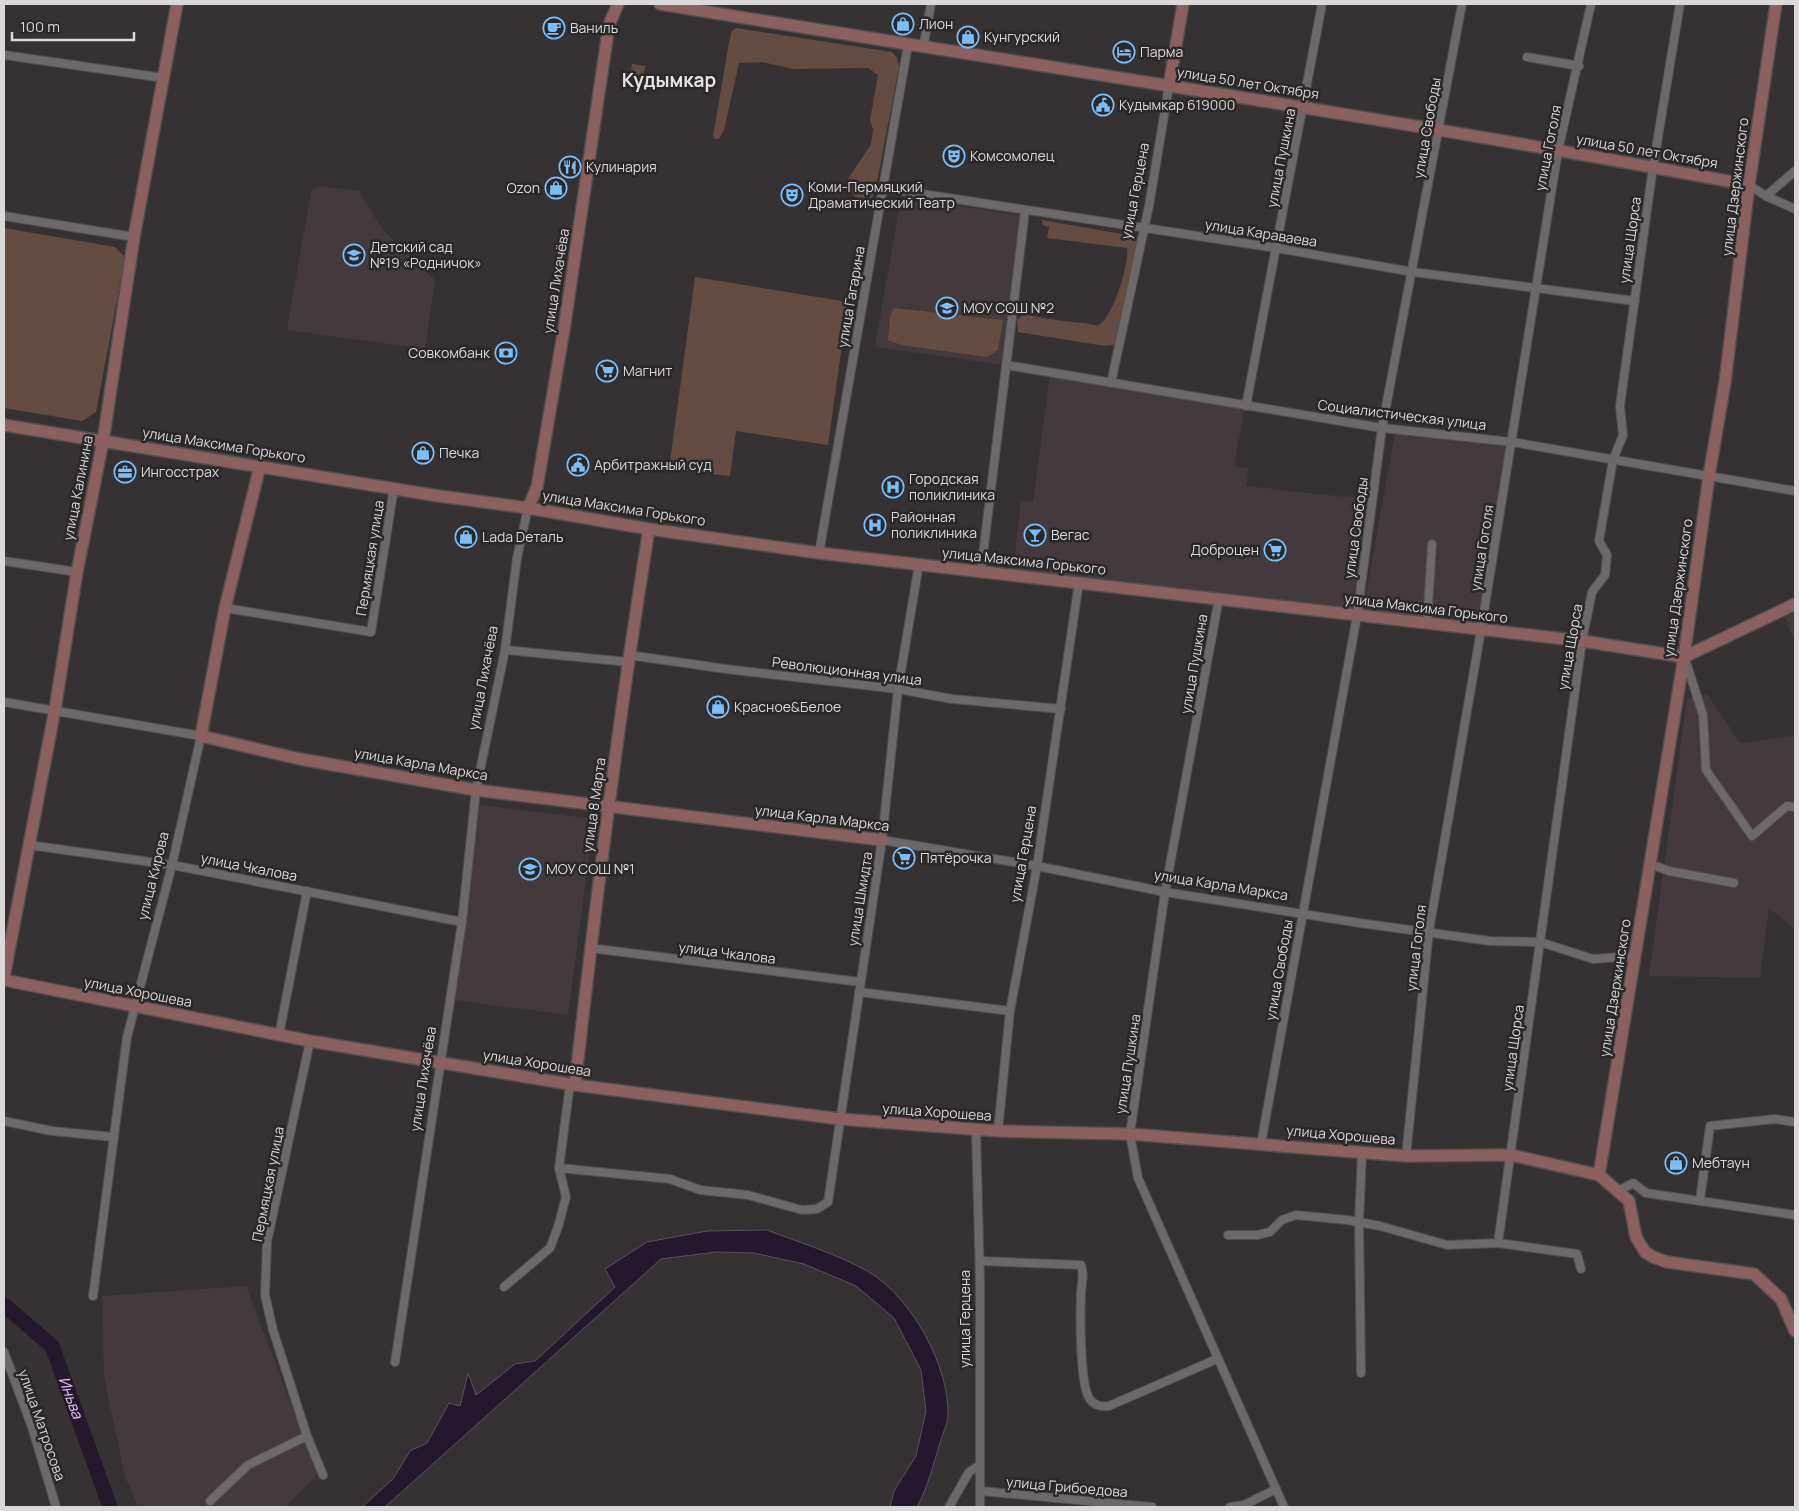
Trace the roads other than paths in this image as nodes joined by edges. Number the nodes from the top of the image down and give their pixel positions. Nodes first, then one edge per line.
1 (177, 4) edge
2 (618, 4) edge
3 (660, 4) edge
4 (931, 4) edge
5 (1183, 4) edge
6 (1322, 4) edge
7 (1462, 4) edge
8 (1591, 4) edge
9 (1680, 4) edge
10 (1776, 4) edge
11 (908, 45) junction
12 (923, 48) junction
13 (4, 55) edge
14 (1528, 57) dead end
15 (1579, 66) junction
16 (164, 78) junction
17 (1169, 86) junction
18 (1303, 106) junction
19 (1439, 130) junction
20 (1558, 150) junction
21 (1653, 167) junction
22 (1795, 171) edge
23 (1749, 185) junction
24 (883, 188) junction
25 (1766, 196) junction
26 (1795, 209) edge
27 (1025, 211) junction
28 (4, 216) edge
29 (1144, 228) junction
30 (134, 237) junction
31 (1276, 248) junction
32 (1413, 272) junction
33 (1536, 286) junction
34 (1635, 301) junction
35 (1006, 364) junction
36 (1111, 383) junction
37 (1246, 406) junction
38 (4, 425) edge
39 (1382, 428) junction
40 (104, 441) junction
41 (1512, 442) junction
42 (1613, 460) junction
43 (260, 466) junction
44 (1709, 476) junction
45 (394, 488) junction
46 (1795, 491) edge
47 (528, 508) junction
48 (649, 529) junction
49 (1432, 544) dead end
50 (819, 552) junction
51 (4, 561) edge
52 (919, 564) junction
53 (981, 571) junction
54 (77, 572) junction
55 (1079, 582) junction
56 (1219, 598) junction
57 (1795, 604) edge
58 (226, 608) junction
59 (1357, 616) junction
60 (1426, 624) junction
61 (1481, 630) junction
62 (1582, 641) junction
63 (505, 650) junction
64 (1684, 657) junction
65 (628, 658) junction
66 (898, 689) junction
67 (4, 702) edge
68 (55, 709) junction
69 (1061, 710) junction
70 (201, 736) junction
71 (476, 790) junction
72 (609, 805) junction
73 (1795, 807) edge
74 (882, 840) junction
75 (29, 845) junction
76 (1650, 864) junction
77 (172, 865) junction
78 (1037, 866) junction
79 (1734, 883) dead end
80 (307, 891) junction
81 (1165, 892) junction
82 (1302, 914) junction
83 (462, 922) junction
84 (1429, 931) junction
85 (1540, 942) junction
86 (590, 948) junction
87 (1636, 956) junction
88 (4, 978) edge
89 (860, 982) junction
90 (859, 992) junction
91 (136, 1007) junction
92 (1010, 1012) junction
93 (279, 1035) junction
94 (310, 1041) junction
95 (441, 1062) junction
96 (572, 1085) junction
97 (840, 1119) junction
98 (4, 1121) edge
99 (1795, 1122) edge
100 (976, 1130) junction
101 (998, 1132) junction
102 (1130, 1134) junction
103 (114, 1137) junction
104 (1261, 1144) junction
105 (1362, 1153) junction
106 (1511, 1155) junction
107 (1406, 1156) junction
108 (559, 1168) junction
109 (1599, 1175) junction
110 (1618, 1191) junction
111 (1700, 1200) junction
112 (1795, 1215) edge
113 (1359, 1222) junction
114 (1228, 1235) dead end
115 (1498, 1243) junction
116 (980, 1261) junction
117 (1582, 1269) dead end
118 (504, 1287) dead end
119 (93, 1296) dead end
120 (1795, 1331) edge
121 (4, 1352) edge
122 (1218, 1359) junction
123 (395, 1362) dead end
124 (1361, 1373) dead end
125 (307, 1436) junction
126 (980, 1465) junction
127 (324, 1474) dead end
128 (1276, 1489) junction
129 (980, 1491) junction
130 (210, 1501) dead end
131 (56, 1507) edge
132 (949, 1507) edge
133 (980, 1507) edge
134 (1152, 1507) edge
135 (1230, 1507) edge
136 (1284, 1507) edge

1 - 16 street, улица Калинина
2 - 47 street, улица Лихачёва
3 - 11 street, улица 50 лет Октября
4 - 12 street
5 - 17 street, улица Герцена
6 - 18 street, улица Пушкина
7 - 19 street, улица Свободы
8 - 15 street, улица Гоголя
9 - 21 street, улица Щорса
10 - 23 street, улица Дзержинского
11 - 12 street, улица 50 лет Октября
11 - 24 street, улица Гагарина
12 - 17 street, улица 50 лет Октября
13 - 16 street
14 - 15 street
15 - 20 street, улица Гоголя
16 - 30 street, улица Калинина
17 - 18 street, улица 50 лет Октября
17 - 29 street, улица Герцена
18 - 19 street, улица 50 лет Октября
18 - 31 street, улица Пушкина
19 - 20 street, улица 50 лет Октября
19 - 32 street, улица Свободы
20 - 21 street, улица 50 лет Октября
20 - 33 street, улица Гоголя
21 - 23 street, улица 50 лет Октября
21 - 34 street, улица Щорса
22 - 25 street
23 - 25 street, улица 50 лет Октября
23 - 44 street, улица Дзержинского
24 - 27 street, улица Караваева
24 - 50 street, улица Гагарина
25 - 26 street, улица 50 лет Октября
27 - 29 street, улица Караваева
27 - 35 street
28 - 30 street
29 - 31 street, улица Караваева
29 - 36 street, улица Герцена
30 - 40 street, улица Калинина
31 - 32 street, улица Караваева
31 - 37 street, улица Пушкина
32 - 33 street, улица Караваева
32 - 39 street, улица Свободы
33 - 34 street, улица Караваева
33 - 41 street, улица Гоголя
34 - 42 street, улица Щорса
35 - 36 street, Социалистическая улица
35 - 53 street
36 - 37 street, Социалистическая улица
37 - 39 street, Социалистическая улица
38 - 40 street, улица Максима Горького
39 - 41 street, Социалистическая улица
39 - 59 street, улица Свободы
40 - 43 street, улица Максима Горького
40 - 54 street, улица Калинина
41 - 42 street, Социалистическая улица
41 - 61 street, улица Гоголя
42 - 44 street, Социалистическая улица
42 - 62 street, улица Щорса
43 - 45 street, улица Максима Горького
43 - 58 street, улица Кирова
44 - 46 street, Социалистическая улица
44 - 64 street, улица Дзержинского
45 - 47 street, улица Максима Горького
45 - 58 street, Пермяцкая улица
47 - 48 street, улица Максима Горького
47 - 63 street, улица Лихачёва
48 - 50 street, улица Максима Горького
48 - 65 street, улица 8 Марта
49 - 60 street
50 - 52 street, улица Максима Горького
51 - 54 street
52 - 53 street, улица Максима Горького
52 - 66 street, улица Шмидта
53 - 55 street, улица Максима Горького
54 - 68 street, улица Калинина
55 - 56 street, улица Максима Горького
55 - 69 street, улица Герцена
56 - 59 street, улица Максима Горького
56 - 81 street, улица Пушкина
57 - 64 street
58 - 70 street, улица Кирова
59 - 60 street, улица Максима Горького
59 - 82 street, улица Свободы
60 - 61 street, улица Максима Горького
61 - 62 street, улица Максима Горького
61 - 84 street, улица Гоголя
62 - 64 street, улица Максима Горького
62 - 85 street, улица Щорса
63 - 65 street, Революционная улица
63 - 71 street, улица Лихачёва
64 - 73 street
64 - 76 street, улица Дзержинского
65 - 66 street, Революционная улица
65 - 72 street, улица 8 Марта
66 - 69 street, Революционная улица
66 - 74 street, улица Шмидта
67 - 68 street, улица Карла Маркса
68 - 70 street, улица Карла Маркса
68 - 75 street, улица Калинина
69 - 78 street, улица Герцена
70 - 71 street, улица Карла Маркса
70 - 77 street, улица Кирова
71 - 72 street, улица Карла Маркса
71 - 83 street, улица Лихачёва
72 - 74 street, улица Карла Маркса
72 - 86 street, улица 8 Марта
74 - 78 street, улица Карла Маркса
74 - 89 street, улица Шмидта
75 - 77 street, улица Чкалова
75 - 88 street, улица Калинина
76 - 79 street
76 - 87 street, улица Дзержинского
77 - 80 street, улица Чкалова
77 - 91 street, улица Кирова
78 - 81 street, улица Карла Маркса
78 - 92 street, улица Герцена
80 - 83 street, улица Чкалова
80 - 93 street
81 - 82 street, улица Карла Маркса
81 - 102 street, улица Пушкина
82 - 84 street, улица Карла Маркса
82 - 104 street, улица Свободы
83 - 95 street, улица Лихачёва
84 - 85 street, улица Карла Маркса
84 - 107 street, улица Гоголя
85 - 87 street, улица Карла Маркса
85 - 106 street, улица Щорса
86 - 89 street, улица Чкалова
86 - 96 street, улица 8 Марта
87 - 109 street, улица Дзержинского
88 - 91 street, улица Хорошева
89 - 90 street, улица Шмидта
90 - 92 street
90 - 97 street, улица Шмидта
91 - 93 street, улица Хорошева
91 - 103 street, улица Кирова
92 - 101 street, улица Герцена
93 - 94 street, улица Хорошева
94 - 95 street, улица Хорошева
94 - 125 street, Пермяцкая улица
95 - 96 street, улица Хорошева
95 - 123 street, улица Лихачёва
96 - 97 street, улица Хорошева
96 - 108 street
97 - 100 street, улица Хорошева
97 - 108 street, улица Шмидта
98 - 103 street
99 - 111 street
100 - 101 street, улица Хорошева
100 - 116 street, улица Герцена
101 - 102 street, улица Хорошева
102 - 104 street, улица Хорошева
102 - 122 street, улица Пушкина
103 - 119 street, улица Кирова
104 - 105 street, улица Хорошева
105 - 107 street, улица Хорошева
105 - 113 street
106 - 107 street, улица Хорошева
106 - 109 street, улица Хорошева
106 - 115 street, улица Щорса
108 - 118 street
109 - 110 street, улица Хорошева
110 - 111 street
110 - 120 street, улица Хорошева
111 - 112 street
113 - 114 street
113 - 115 street
113 - 124 street
115 - 117 street
116 - 122 street
116 - 126 street, улица Герцена
121 - 131 street, улица Матросова
122 - 128 street, улица Пушкина
125 - 127 street, Пермяцкая улица
125 - 130 street
126 - 129 street, улица Герцена
126 - 132 street
128 - 135 street
128 - 136 street, улица Пушкина
129 - 133 street, улица Герцена
129 - 134 street, улица Грибоедова

